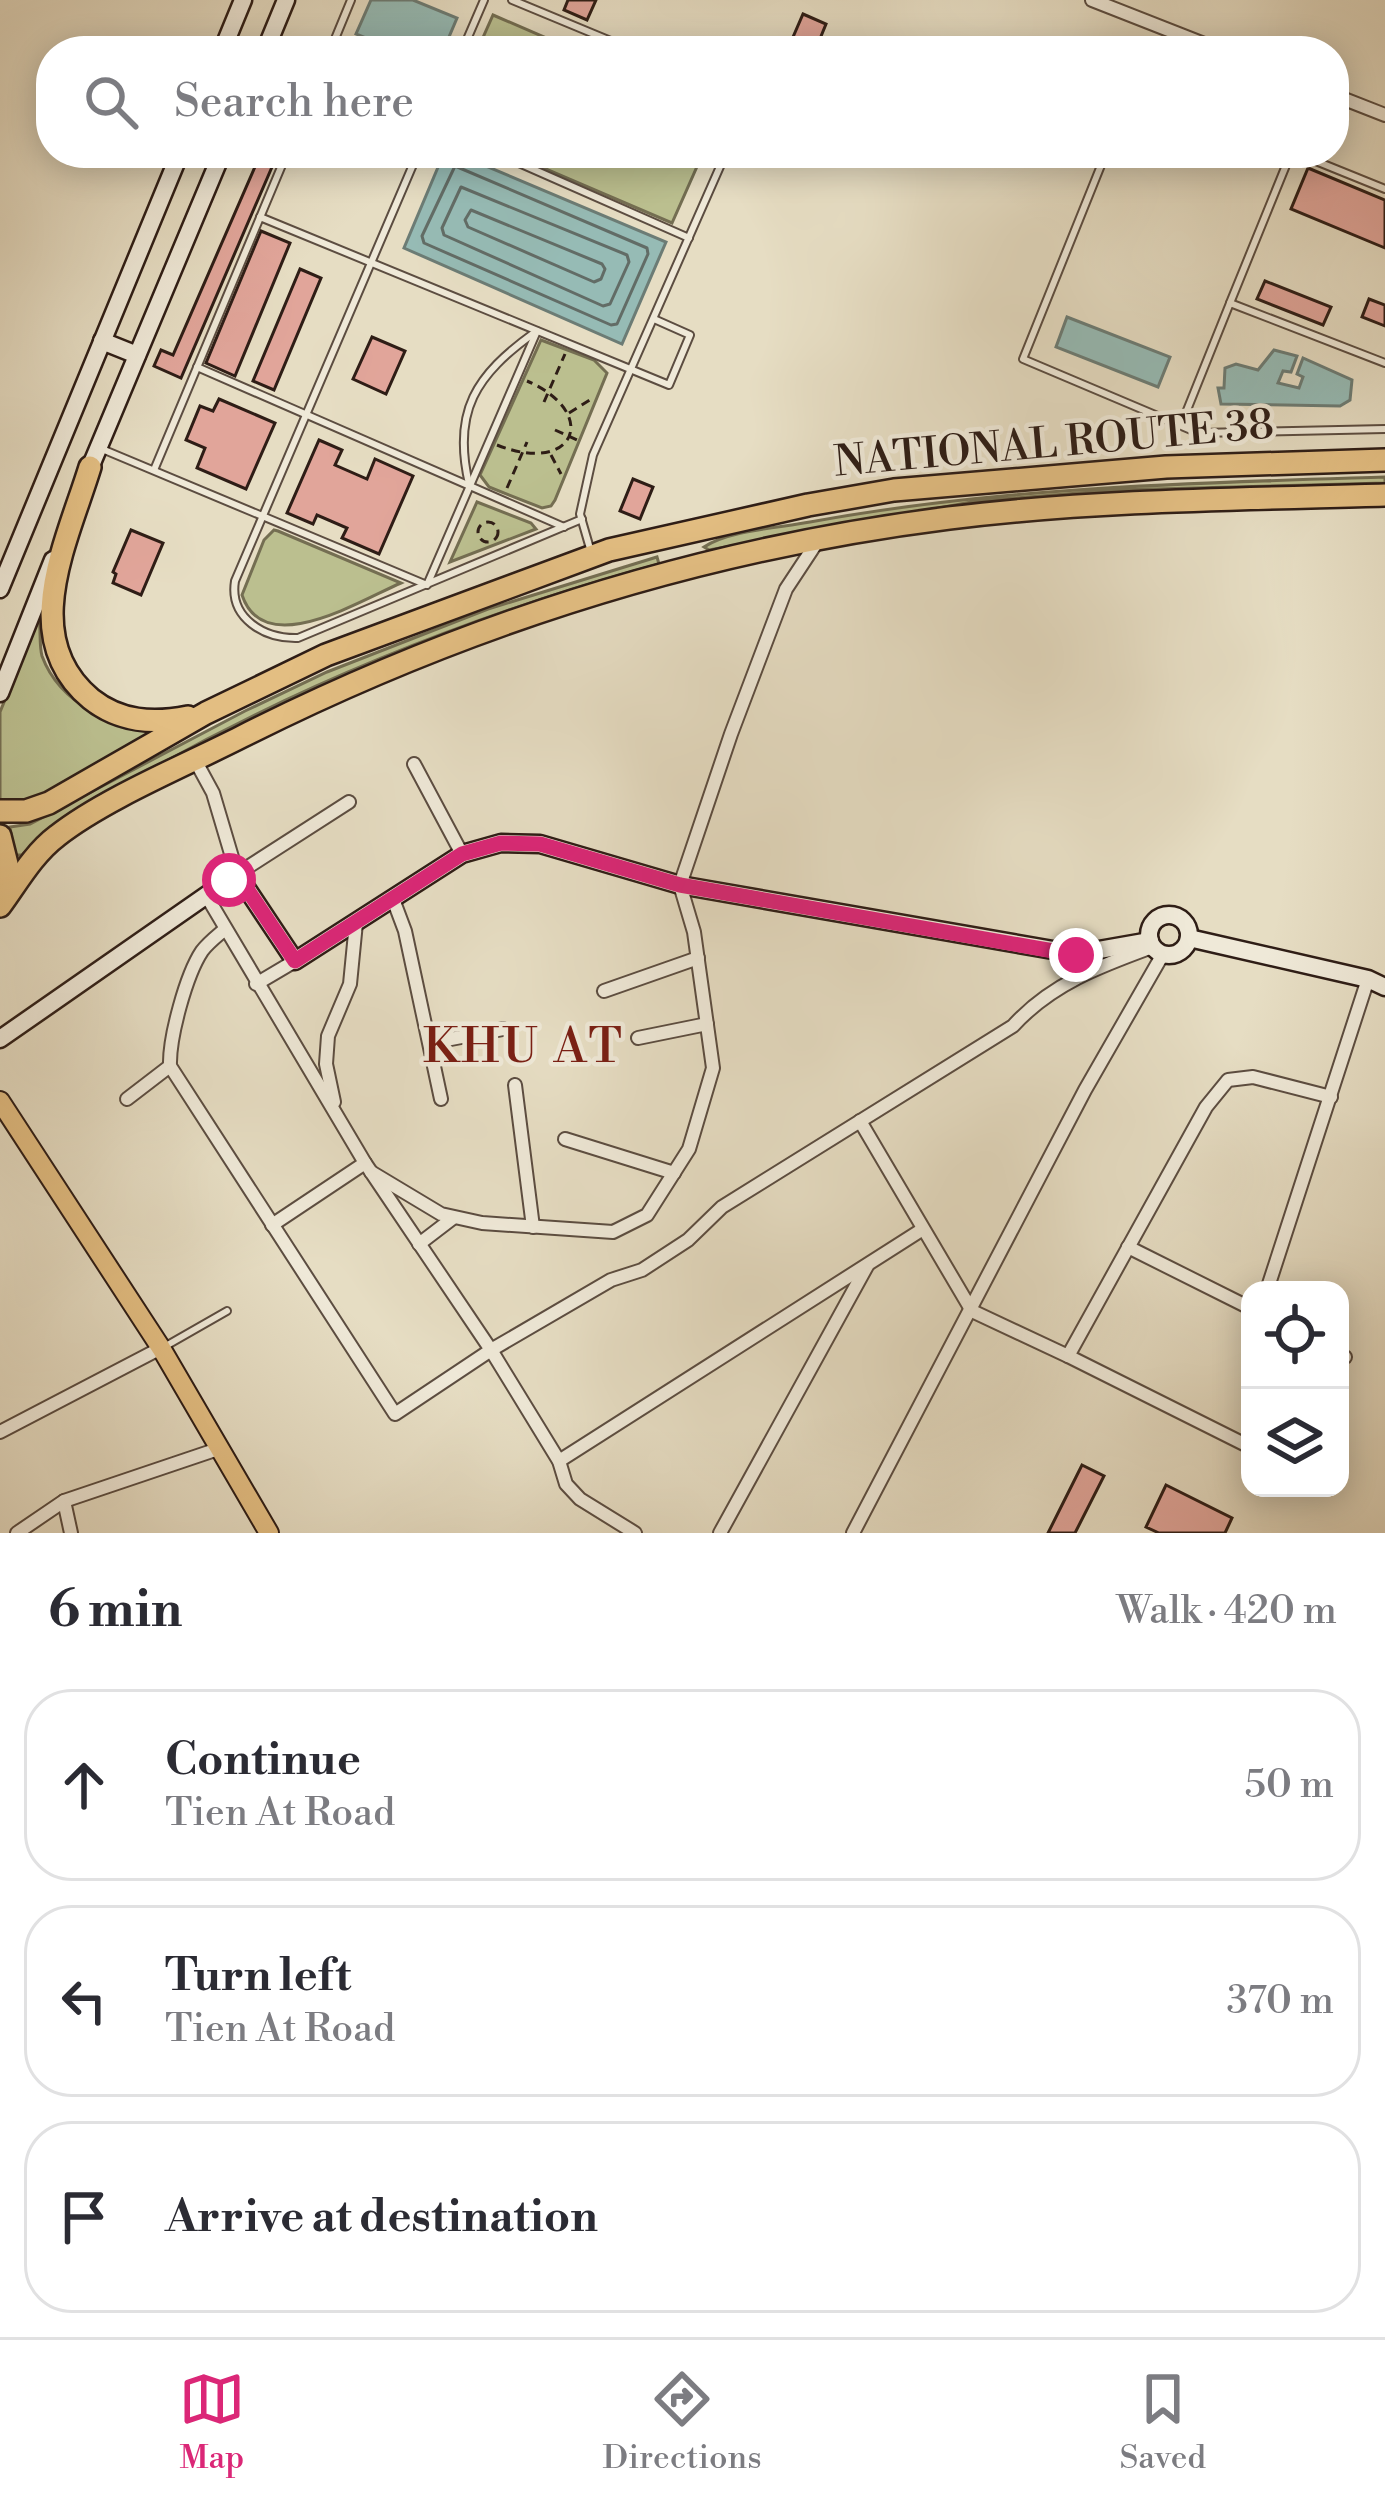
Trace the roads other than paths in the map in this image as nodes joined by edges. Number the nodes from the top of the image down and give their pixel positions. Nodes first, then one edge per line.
1 (243, 0) edge
2 (286, 0) edge
3 (351, 0) edge
4 (484, 0) edge
5 (512, 0) edge
6 (1092, 0) edge
7 (228, 36) edge
8 (271, 36) edge
9 (336, 36) edge
10 (468, 36) edge
11 (599, 36) edge
12 (1184, 36) edge
13 (1349, 101) edge
14 (1385, 115) edge
15 (174, 168) edge
16 (216, 168) edge
17 (281, 168) edge
18 (412, 168) edge
19 (532, 168) edge
20 (719, 168) edge
21 (1100, 168) edge
22 (1288, 168) edge
23 (1332, 168) edge
24 (1385, 189) edge
25 (260, 217) junction
26 (689, 238) junction
27 (372, 263) junction
28 (1230, 303) junction
29 (654, 319) junction
30 (536, 331) junction
31 (102, 341) junction
32 (137, 355) junction
33 (1385, 363) edge
34 (197, 367) junction
35 (632, 370) junction
36 (306, 415) junction
37 (1180, 425) junction
38 (1385, 429) edge
39 (95, 457) junction
40 (1385, 460) edge
41 (154, 470) junction
42 (470, 486) junction
43 (1385, 495) edge
44 (263, 516) junction
45 (582, 519) junction
46 (564, 527) junction
47 (679, 534) junction
48 (819, 540) junction
49 (591, 555) junction
50 (686, 570) junction
51 (427, 585) junction
52 (0, 589) edge
53 (0, 693) edge
54 (206, 713) junction
55 (196, 760) junction
56 (414, 764) dead end
57 (349, 802) dead end
58 (0, 811) edge
59 (0, 836) edge
60 (462, 854) junction
61 (237, 874) junction
62 (680, 885) junction
63 (206, 895) junction
64 (393, 899) junction
65 (0, 904) edge
66 (356, 923) junction
67 (224, 930) junction
68 (1189, 938) junction
69 (1155, 947) junction
70 (698, 958) junction
71 (295, 961) junction
72 (1376, 983) edge
73 (256, 984) junction
74 (604, 991) dead end
75 (707, 1024) junction
76 (503, 1029) dead end
77 (638, 1038) dead end
78 (0, 1039) edge
79 (430, 1043) junction
80 (170, 1066) junction
81 (515, 1085) dead end
82 (1331, 1097) junction
83 (128, 1099) dead end
84 (441, 1100) dead end
85 (1, 1103) edge
86 (336, 1112) junction
87 (860, 1121) junction
88 (565, 1138) dead end
89 (368, 1168) junction
90 (674, 1173) junction
91 (453, 1218) junction
92 (272, 1226) junction
93 (533, 1227) junction
94 (923, 1229) junction
95 (419, 1244) junction
96 (1128, 1247) junction
97 (868, 1264) junction
98 (1271, 1281) edge
99 (1241, 1304) edge
100 (226, 1311) dead end
101 (972, 1311) junction
102 (161, 1348) junction
103 (490, 1350) junction
104 (1069, 1356) junction
105 (0, 1432) edge
106 (1241, 1443) edge
107 (218, 1449) junction
108 (559, 1461) junction
109 (64, 1502) junction
110 (17, 1533) edge
111 (71, 1533) edge
112 (269, 1533) edge
113 (635, 1533) edge
114 (720, 1533) edge
115 (853, 1533) edge

1 - 7 street
2 - 8 street
3 - 9 lane
4 - 10 lane
5 - 11 lane
6 - 12 street
13 - 14 street
15 - 31 street
16 - 32 street
17 - 25 lane
18 - 27 lane
19 - 26 lane
20 - 26 lane
21 - 37 lane
22 - 28 lane
23 - 24 lane
25 - 27 lane
25 - 34 lane
26 - 29 lane
27 - 30 lane
27 - 36 lane
28 - 33 lane
28 - 37 lane
29 - 35 lane
29 - 35 lane
30 - 35 lane
30 - 42 lane
30 - 42 lane
31 - 32 street
31 - 52 street
32 - 39 street
34 - 36 lane
34 - 41 lane
35 - 45 lane
36 - 42 lane
36 - 44 lane
37 - 38 lane
39 - 41 lane
39 - 53 street
39 - 54 highway
40 - 47 highway, NATIONAL ROUTE 38
41 - 44 lane
42 - 46 lane
42 - 51 lane
43 - 48 highway, NATIONAL ROUTE 38
44 - 51 lane
44 - 51 lane
45 - 46 lane
45 - 49 lane
46 - 51 lane
47 - 49 highway, NATIONAL ROUTE 38
47 - 50 highway
48 - 50 highway, NATIONAL ROUTE 38
48 - 62 street
49 - 54 highway, NATIONAL ROUTE 38
50 - 55 highway, NATIONAL ROUTE 38
54 - 58 highway, NATIONAL ROUTE 38
55 - 61 street
55 - 65 highway, NATIONAL ROUTE 38
56 - 60 street
57 - 61 street
59 - 65 highway
60 - 62 street
60 - 64 street
61 - 63 street
61 - 71 street
62 - 69 street
62 - 70 street
63 - 67 street
63 - 78 street
64 - 66 street
64 - 79 street
66 - 71 street
66 - 86 street
67 - 73 street
67 - 80 street
68 - 69 street
68 - 69 street
68 - 72 street
69 - 87 street
69 - 101 street
70 - 74 street
70 - 75 street
71 - 73 street
72 - 82 street
73 - 86 street
75 - 77 street
75 - 90 street
76 - 79 street
79 - 84 street
80 - 83 street
80 - 92 street
81 - 93 street
82 - 96 street
82 - 98 street
85 - 102 main road
86 - 89 street
87 - 94 street
87 - 103 street
88 - 90 street
89 - 91 street
89 - 92 street
89 - 95 street
90 - 93 street
91 - 93 street
91 - 95 street
92 - 103 street
94 - 97 street
94 - 101 street
95 - 103 street
96 - 99 street
96 - 104 street
97 - 108 street
97 - 114 street
100 - 102 lane
101 - 104 street
101 - 115 street
102 - 105 street
102 - 107 main road
103 - 108 street
104 - 106 street
107 - 109 street
107 - 112 main road
108 - 113 street
109 - 110 street
109 - 111 street

